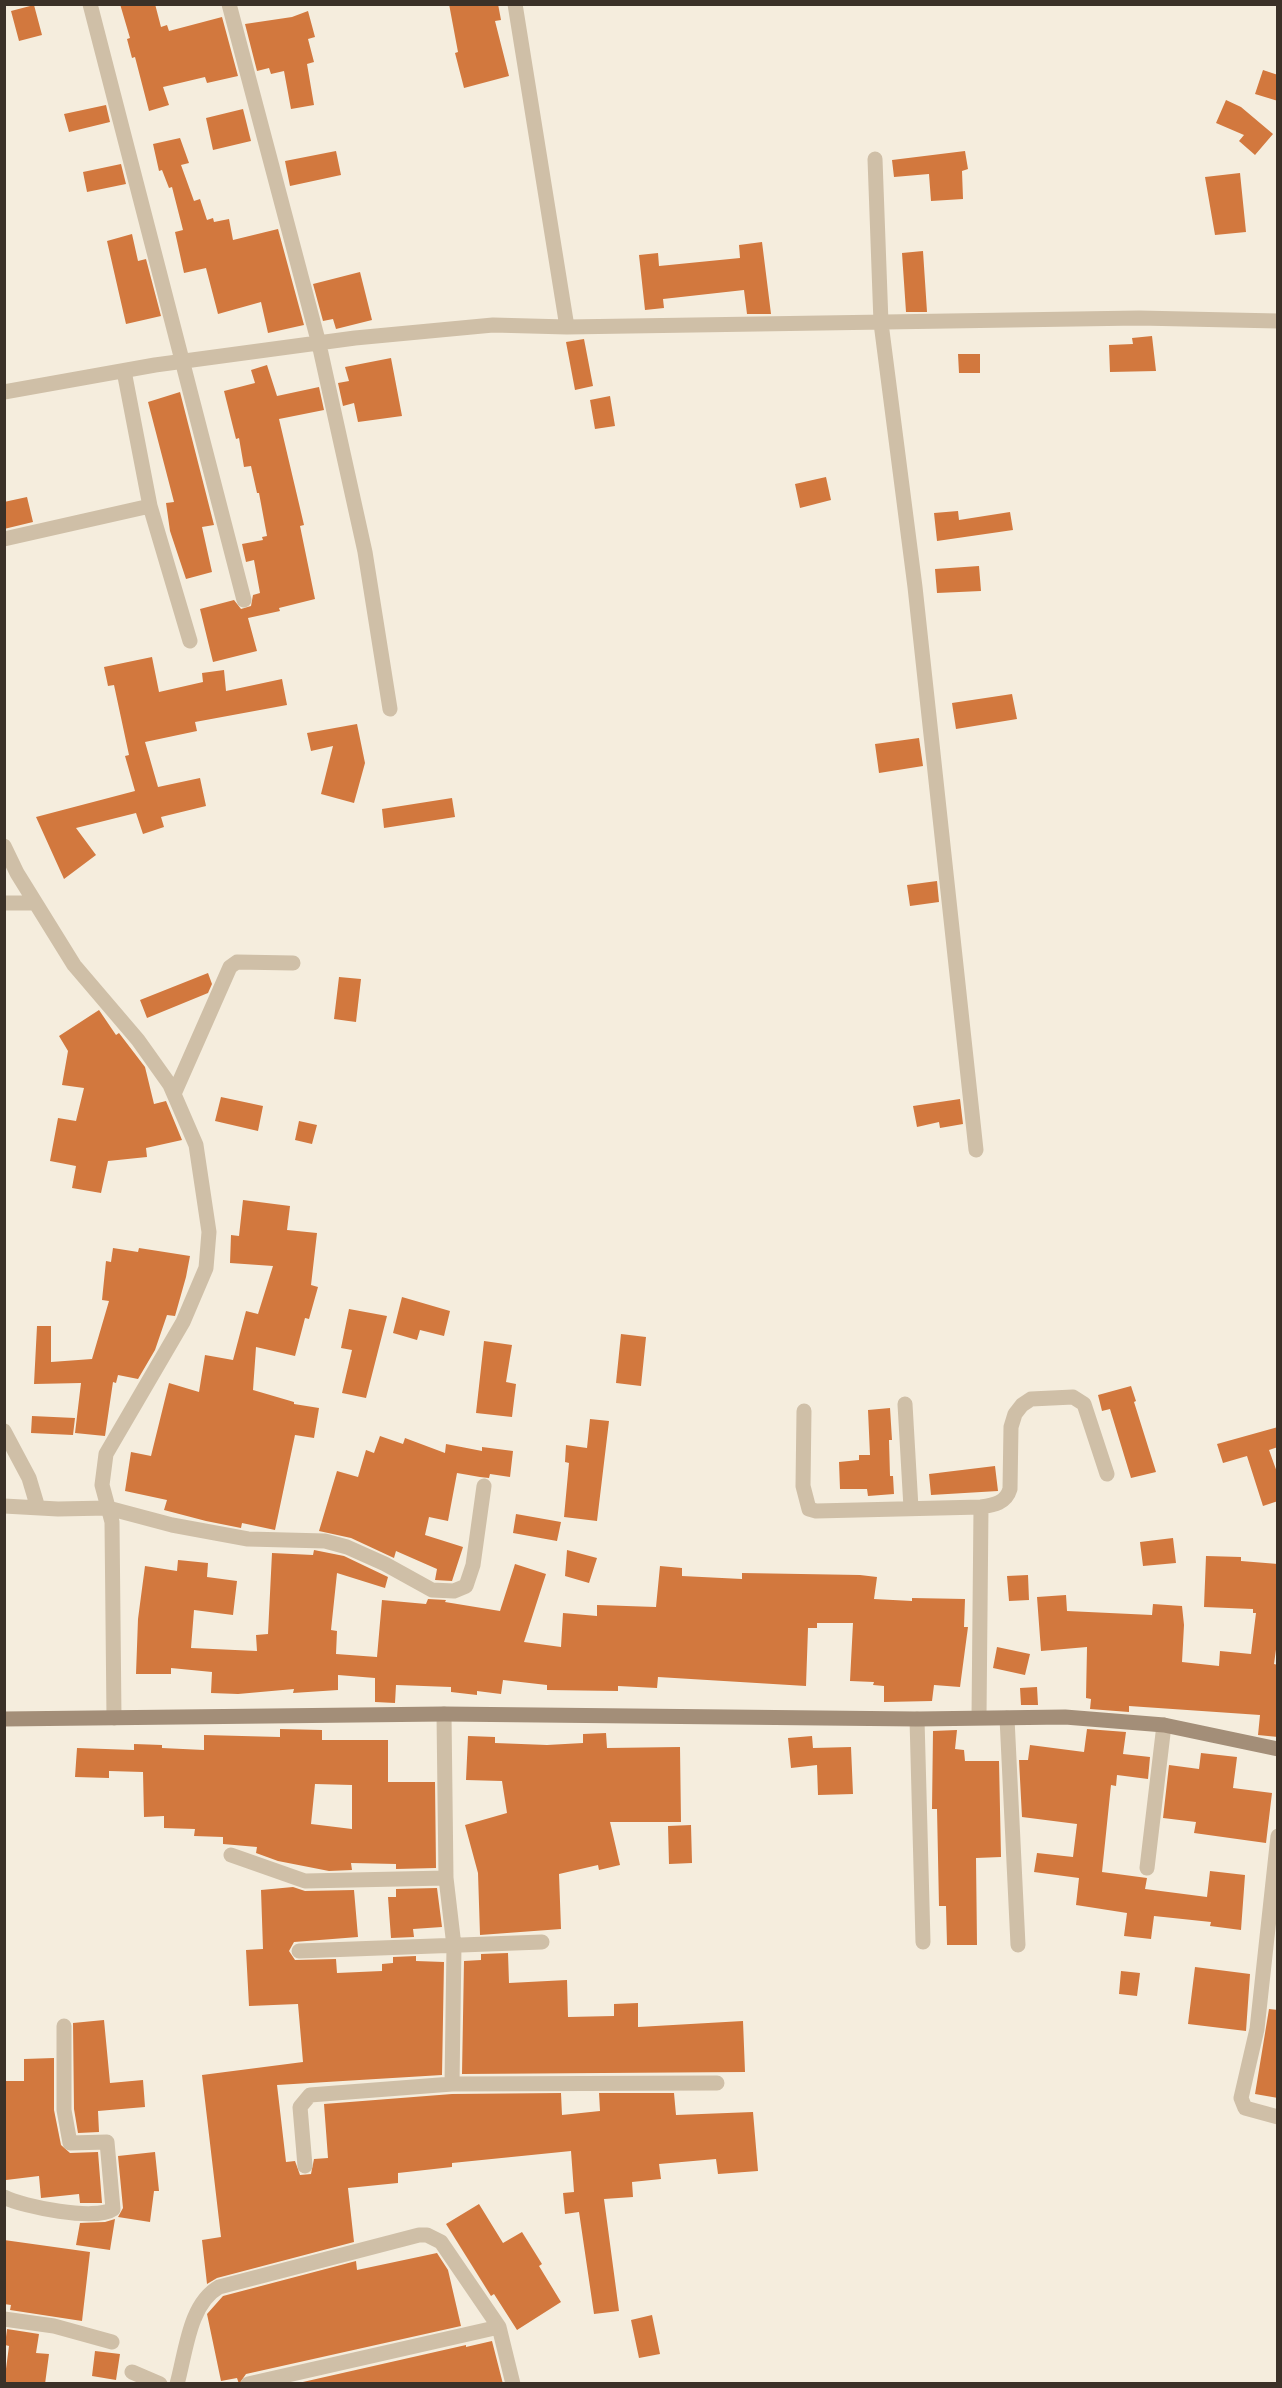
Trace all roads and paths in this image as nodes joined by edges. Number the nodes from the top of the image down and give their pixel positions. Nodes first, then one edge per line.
1 (90, 4) edge
2 (229, 4) edge
3 (515, 4) edge
4 (874, 159) dead end
5 (1278, 321) edge
6 (881, 323) junction
7 (567, 327) junction
8 (320, 344) junction
9 (181, 362) junction
10 (124, 371) junction
11 (4, 393) edge
12 (150, 507) junction
13 (4, 539) edge
14 (244, 600) dead end
15 (190, 641) dead end
16 (390, 709) dead end
17 (4, 846) edge
18 (4, 903) edge
19 (36, 903) junction
20 (293, 963) dead end
21 (174, 1094) junction
22 (976, 1150) dead end
23 (905, 1404) dead end
24 (804, 1411) dead end
25 (4, 1431) edge
26 (1107, 1474) dead end
27 (484, 1486) dead end
28 (4, 1506) edge
29 (981, 1507) junction
30 (38, 1508) junction
31 (108, 1508) junction
32 (911, 1508) junction
33 (444, 1714) junction
34 (980, 1717) junction
35 (114, 1718) junction
36 (1007, 1718) junction
37 (4, 1719) edge
38 (917, 1719) junction
39 (1164, 1725) junction
40 (1278, 1749) edge
41 (1278, 1836) edge
42 (231, 1855) dead end
43 (1147, 1868) dead end
44 (446, 1878) junction
45 (542, 1942) dead end
46 (923, 1942) dead end
47 (1018, 1945) dead end
48 (454, 1946) junction
49 (299, 1951) dead end
50 (64, 2026) dead end
51 (717, 2083) dead end
52 (452, 2084) junction
53 (1278, 2117) edge
54 (305, 2166) dead end
55 (4, 2198) edge
56 (4, 2319) edge
57 (499, 2327) junction
58 (112, 2342) dead end
59 (132, 2372) dead end
60 (155, 2382) edge
61 (177, 2384) edge
62 (248, 2384) edge
63 (513, 2384) edge

1 - 9 street
2 - 8 street
3 - 7 street
4 - 6 street
5 - 6 street
6 - 7 street
6 - 22 street
7 - 8 street
8 - 9 street
8 - 16 street
9 - 10 street
9 - 14 street
10 - 11 street
10 - 12 street
12 - 13 street
12 - 15 street
17 - 19 street
18 - 19 street
19 - 21 street
20 - 21 street
21 - 31 street
23 - 32 street
24 - 32 street
25 - 30 street
26 - 29 street
27 - 31 street
28 - 30 street
29 - 32 street
29 - 34 street
30 - 31 street
31 - 35 street
33 - 35 street
33 - 38 street
33 - 44 street
34 - 36 street
34 - 38 street
35 - 37 street
36 - 39 street
36 - 47 street
38 - 46 street
39 - 40 street
39 - 43 street
41 - 53 street
42 - 44 street
44 - 48 street
45 - 48 street
48 - 49 street
48 - 52 street
50 - 55 street
51 - 52 street
52 - 54 street
56 - 58 street
57 - 61 street
57 - 62 street
57 - 63 street
59 - 60 street

